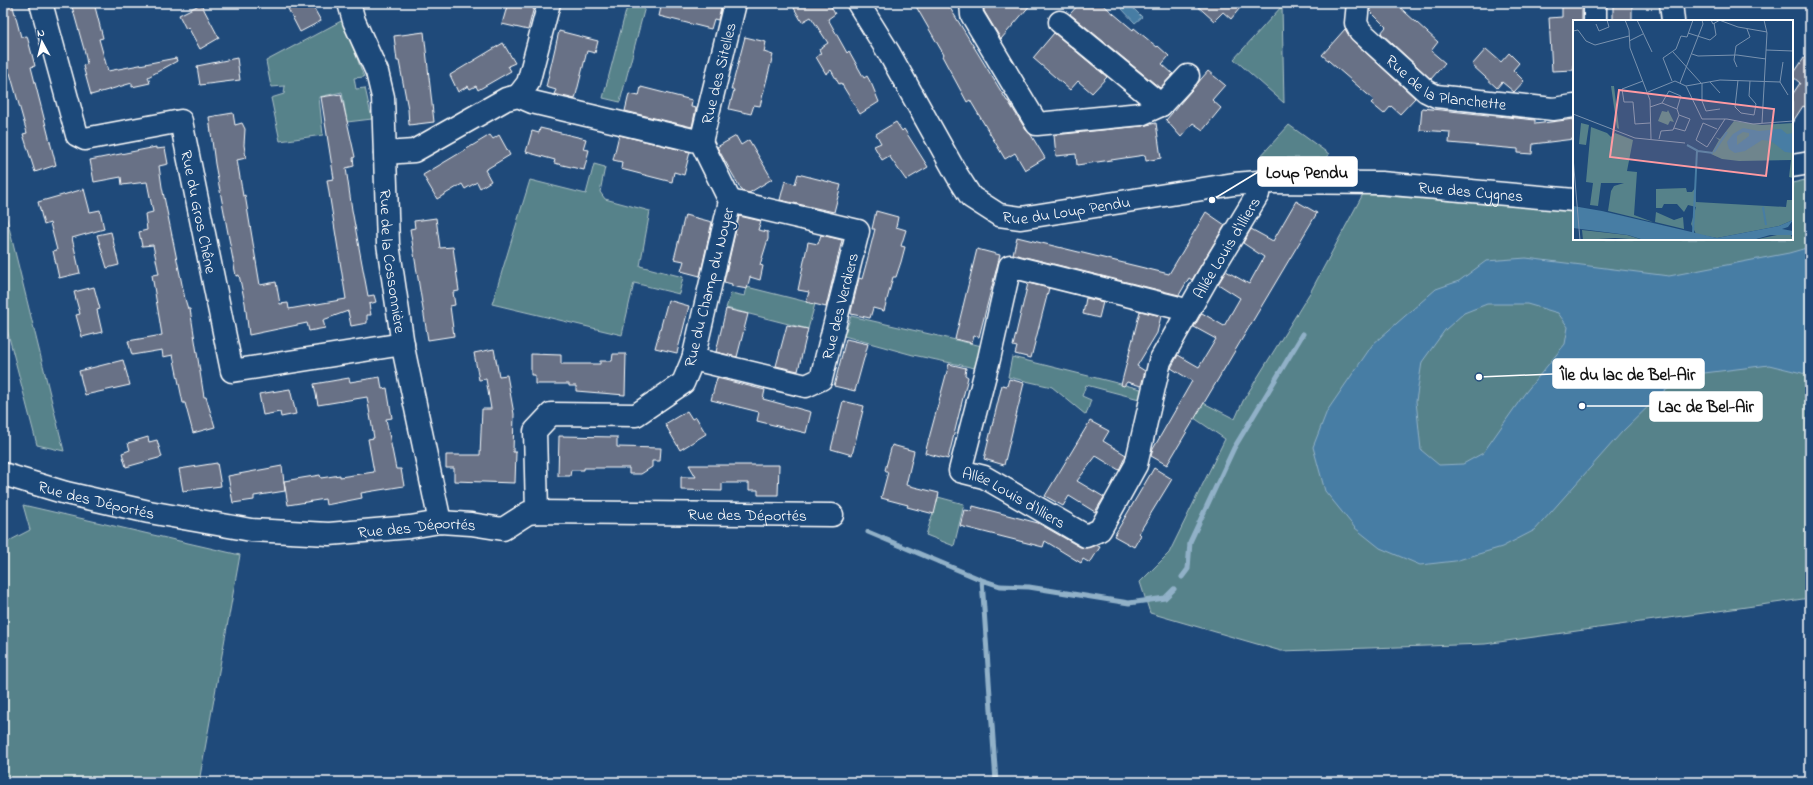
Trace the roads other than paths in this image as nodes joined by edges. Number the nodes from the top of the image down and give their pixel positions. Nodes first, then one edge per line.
1 (41, 3) edge
2 (349, 3) edge
3 (549, 3) edge
4 (735, 3) edge
5 (858, 3) edge
6 (971, 3) edge
7 (1358, 3) edge
8 (1595, 3) edge
9 (1671, 3) edge
10 (1595, 20) edge
11 (1673, 20) edge
12 (1060, 22) dead end
13 (1188, 76) dead end
14 (518, 96) junction
15 (1161, 105) junction
16 (1573, 106) edge
17 (701, 142) junction
18 (385, 153) junction
19 (1810, 163) edge
20 (1793, 166) edge
21 (1259, 182) junction
22 (1367, 183) joint
23 (1573, 200) edge
24 (730, 201) junction
25 (1188, 311) junction
26 (403, 344) junction
27 (693, 359) junction
28 (3, 474) edge
29 (538, 512) junction
30 (832, 515) dead end
31 (440, 522) junction

1 - 26 street, Rue du Gros Chêne
2 - 18 street, Rue de la Cossonnière
3 - 14 street
4 - 17 street, Rue des Sitelles
5 - 21 street, Rue du Loup Pendu
6 - 15 street
7 - 16 street, Rue de la Planchette
8 - 10 street
9 - 11 street
12 - 15 street
13 - 15 street
14 - 17 street
14 - 18 street
17 - 24 street, Rue du Champ du Noyer
18 - 26 street, Rue de la Cossonnière
19 - 20 street
21 - 22 street, Rue du Loup Pendu
21 - 25 street, Allée Louis d'Illiers
22 - 23 street, Rue des Cygnes
24 - 27 street, Rue du Champ du Noyer
24 - 27 street, Rue des Verdiers
25 - 25 street, Allée Louis d'Illiers
26 - 31 street, Rue de la Cossonnière
27 - 29 street, Rue du Champ du Noyer
28 - 31 street, Rue des Déportés
29 - 30 street, Rue des Déportés
29 - 31 street, Rue des Déportés

